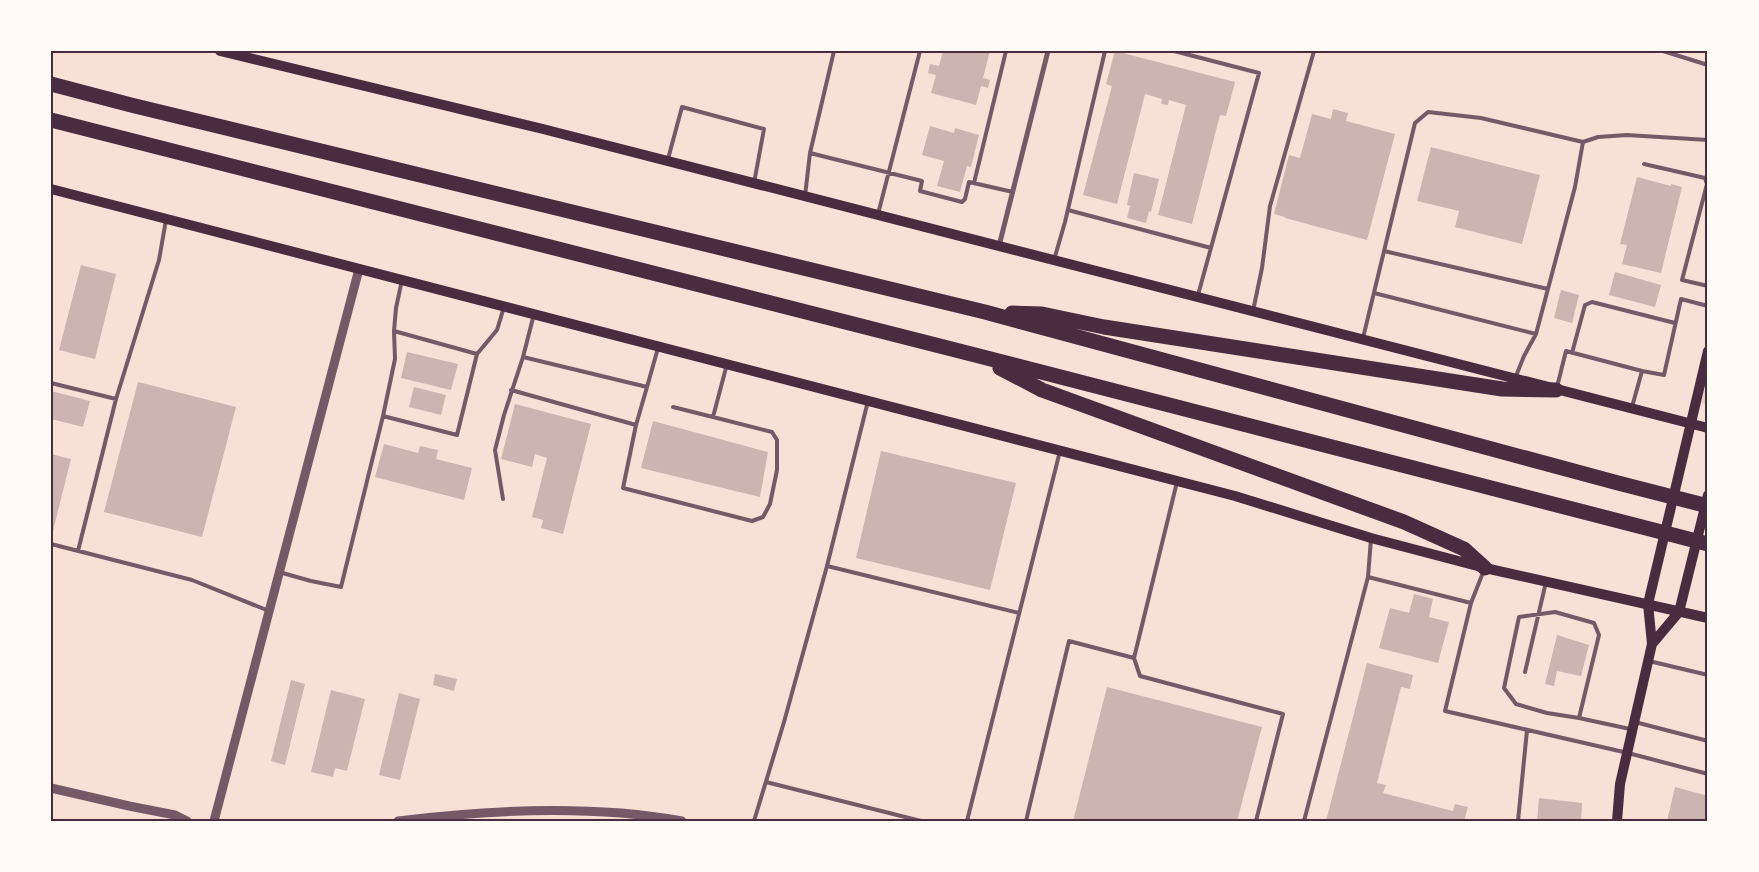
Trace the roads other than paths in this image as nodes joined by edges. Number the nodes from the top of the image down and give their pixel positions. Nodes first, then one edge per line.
1 (220, 51) edge
2 (834, 51) edge
3 (920, 51) edge
4 (1006, 51) edge
5 (1048, 51) edge
6 (1105, 51) edge
7 (1174, 51) edge
8 (1314, 51) edge
9 (1663, 51) edge
10 (1708, 65) edge
11 (51, 84) edge
12 (51, 120) edge
13 (1708, 140) edge
14 (1582, 142) junction
15 (810, 154) junction
16 (668, 161) junction
17 (1644, 164) dead end
18 (888, 172) junction
19 (754, 183) junction
20 (974, 183) junction
21 (51, 189) edge
22 (1013, 192) junction
23 (1706, 193) edge
24 (805, 196) junction
25 (1068, 210) junction
26 (878, 215) junction
27 (166, 219) junction
28 (999, 246) junction
29 (1211, 248) junction
30 (1384, 251) junction
31 (1054, 260) junction
32 (359, 269) junction
33 (402, 280) junction
34 (1708, 286) edge
35 (1548, 289) junction
36 (1374, 293) junction
37 (1198, 297) junction
38 (1708, 306) edge
39 (504, 307) junction
40 (985, 312) junction
41 (1253, 312) junction
42 (534, 314) junction
43 (1675, 323) junction
44 (394, 331) junction
45 (1536, 334) junction
46 (1362, 340) junction
47 (658, 346) junction
48 (1708, 351) edge
49 (1572, 353) junction
50 (477, 354) junction
51 (979, 356) junction
52 (523, 357) junction
53 (727, 364) junction
54 (1642, 370) junction
55 (1515, 379) junction
56 (51, 383) edge
57 (647, 387) junction
58 (511, 390) junction
59 (1556, 390) junction
60 (116, 399) junction
61 (868, 401) junction
62 (673, 407) dead end
63 (1632, 409) junction
64 (383, 416) junction
65 (713, 417) junction
66 (1691, 424) junction
67 (636, 425) junction
68 (1708, 428) edge
69 (1060, 451) junction
70 (1177, 481) junction
71 (1708, 495) edge
72 (503, 499) dead end
73 (1708, 506) edge
74 (1371, 538) junction
75 (51, 544) edge
76 (1708, 544) edge
77 (78, 551) junction
78 (827, 566) junction
79 (1485, 568) junction
80 (280, 572) junction
81 (1368, 577) junction
82 (1546, 582) junction
83 (1471, 602) junction
84 (1648, 604) junction
85 (269, 611) junction
86 (1679, 612) junction
87 (1019, 613) junction
88 (1539, 615) junction
89 (1708, 618) edge
90 (1652, 644) junction
91 (1134, 658) junction
92 (1648, 661) junction
93 (1525, 672) dead end
94 (1708, 675) edge
95 (1579, 718) junction
96 (1634, 726) junction
97 (1527, 730) junction
98 (1708, 741) edge
99 (1628, 753) junction
100 (1708, 774) edge
101 (766, 782) junction
102 (51, 788) edge
103 (187, 821) edge
104 (214, 821) edge
105 (398, 821) edge
106 (682, 821) edge
107 (754, 821) edge
108 (921, 821) edge
109 (967, 821) edge
110 (1026, 821) edge
111 (1256, 821) edge
112 (1304, 821) edge
113 (1518, 821) edge
114 (1617, 821) edge

1 - 16 main road
2 - 15 lane
3 - 18 lane
4 - 20 lane
5 - 22 street
6 - 25 lane
7 - 29 lane
8 - 41 lane
9 - 10 lane
11 - 40 highway
12 - 51 highway
13 - 14 lane
14 - 30 lane
14 - 35 lane
15 - 18 lane
15 - 24 lane
16 - 19 main road
16 - 19 lane
17 - 23 lane
18 - 20 lane
18 - 26 lane
19 - 24 main road
20 - 22 lane
21 - 27 main road
22 - 28 street
23 - 34 lane
24 - 26 main road
25 - 29 lane
25 - 31 lane
26 - 28 main road
27 - 32 main road
27 - 60 lane
28 - 31 main road
29 - 37 lane
30 - 35 lane
30 - 36 lane
31 - 37 main road
32 - 33 main road
32 - 80 street
33 - 39 main road
33 - 44 lane
35 - 45 lane
36 - 45 lane
36 - 46 lane
37 - 41 main road
38 - 43 lane
39 - 42 main road
39 - 50 lane
40 - 59 highway
40 - 73 highway
41 - 46 main road
42 - 47 main road
42 - 52 lane
43 - 49 lane
43 - 54 lane
44 - 50 lane
44 - 64 lane
45 - 55 lane
46 - 55 main road
47 - 53 main road
47 - 57 lane
48 - 66 main road
49 - 54 lane
49 - 59 lane
50 - 64 lane
51 - 76 highway
51 - 79 highway
52 - 57 lane
52 - 58 lane
53 - 61 main road
53 - 65 lane
54 - 63 lane
55 - 59 main road
56 - 60 lane
57 - 67 lane
58 - 67 lane
58 - 72 lane
59 - 63 main road
60 - 77 lane
61 - 69 main road
61 - 78 lane
62 - 65 lane
63 - 66 main road
64 - 80 lane
65 - 67 lane
66 - 68 main road
66 - 84 main road
69 - 70 main road
69 - 87 lane
70 - 74 main road
70 - 91 lane
71 - 86 main road
74 - 79 main road
74 - 81 lane
75 - 77 lane
77 - 85 lane
78 - 87 lane
78 - 101 lane
79 - 82 main road
79 - 83 lane
80 - 85 street
81 - 83 lane
81 - 112 lane
82 - 84 main road
82 - 88 lane
83 - 97 lane
84 - 86 main road
84 - 90 main road
85 - 104 street
86 - 89 main road
86 - 90 main road
87 - 109 lane
88 - 93 lane
88 - 95 lane
88 - 95 lane
90 - 92 main road
91 - 110 lane
91 - 111 lane
92 - 94 lane
92 - 96 main road
95 - 96 lane
96 - 98 lane
96 - 99 main road
97 - 99 lane
97 - 113 lane
99 - 100 lane
99 - 114 main road
101 - 107 lane
101 - 108 lane
102 - 103 street
105 - 106 street

